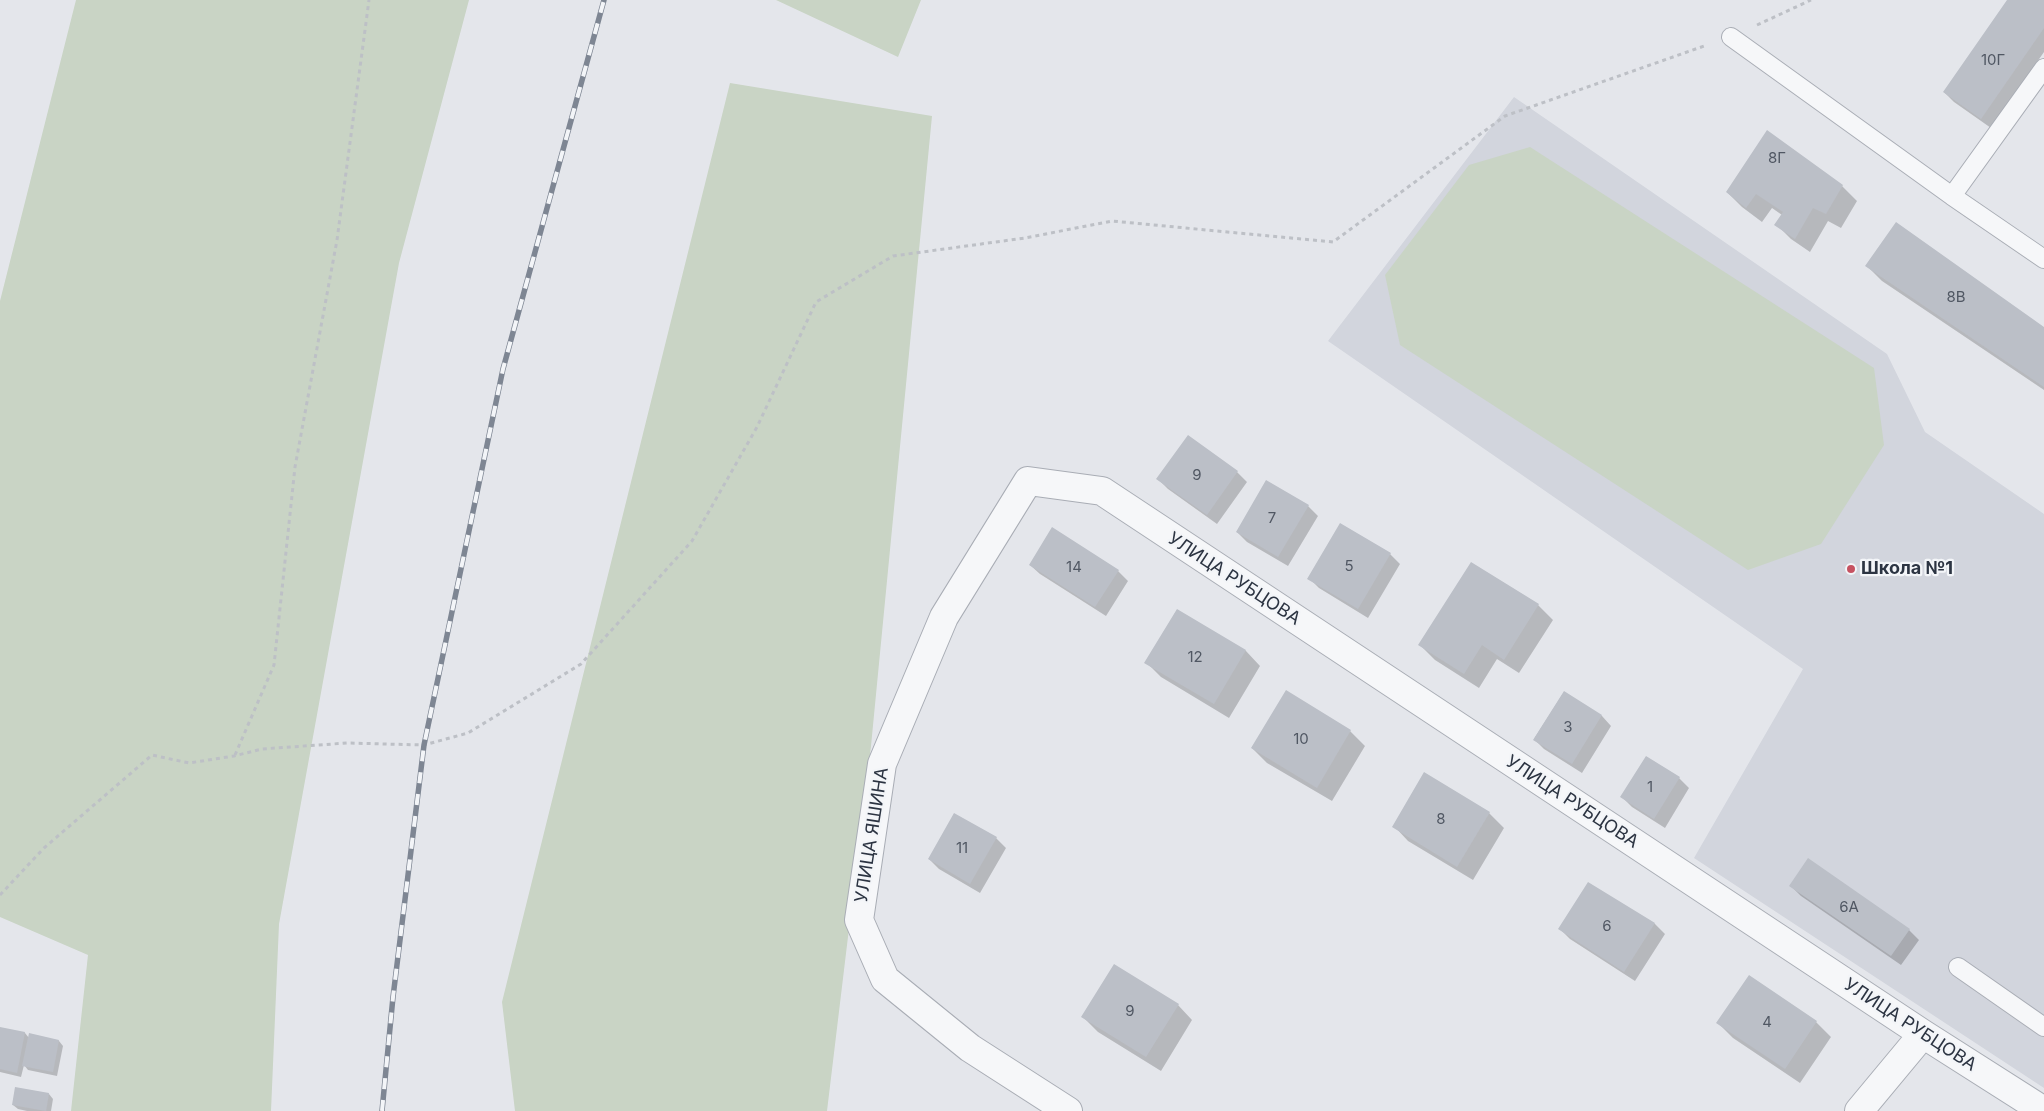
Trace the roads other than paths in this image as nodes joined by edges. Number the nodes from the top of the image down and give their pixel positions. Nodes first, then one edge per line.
1 (1731, 37) road end
2 (2044, 68) edge
3 (1952, 196) junction
4 (2044, 259) edge
5 (1102, 491) joint
6 (1958, 967) dead end
7 (2044, 1027) edge
8 (1923, 1034) junction
9 (1068, 1111) edge
10 (1859, 1111) edge
11 (2044, 1111) edge

1 - 3 lane
2 - 3 lane
3 - 4 lane
5 - 8 street, УЛИЦА РУБЦОВА
5 - 9 street, УЛИЦА ЯШИНА
6 - 7 lane
8 - 10 street
8 - 11 street, УЛИЦА РУБЦОВА

